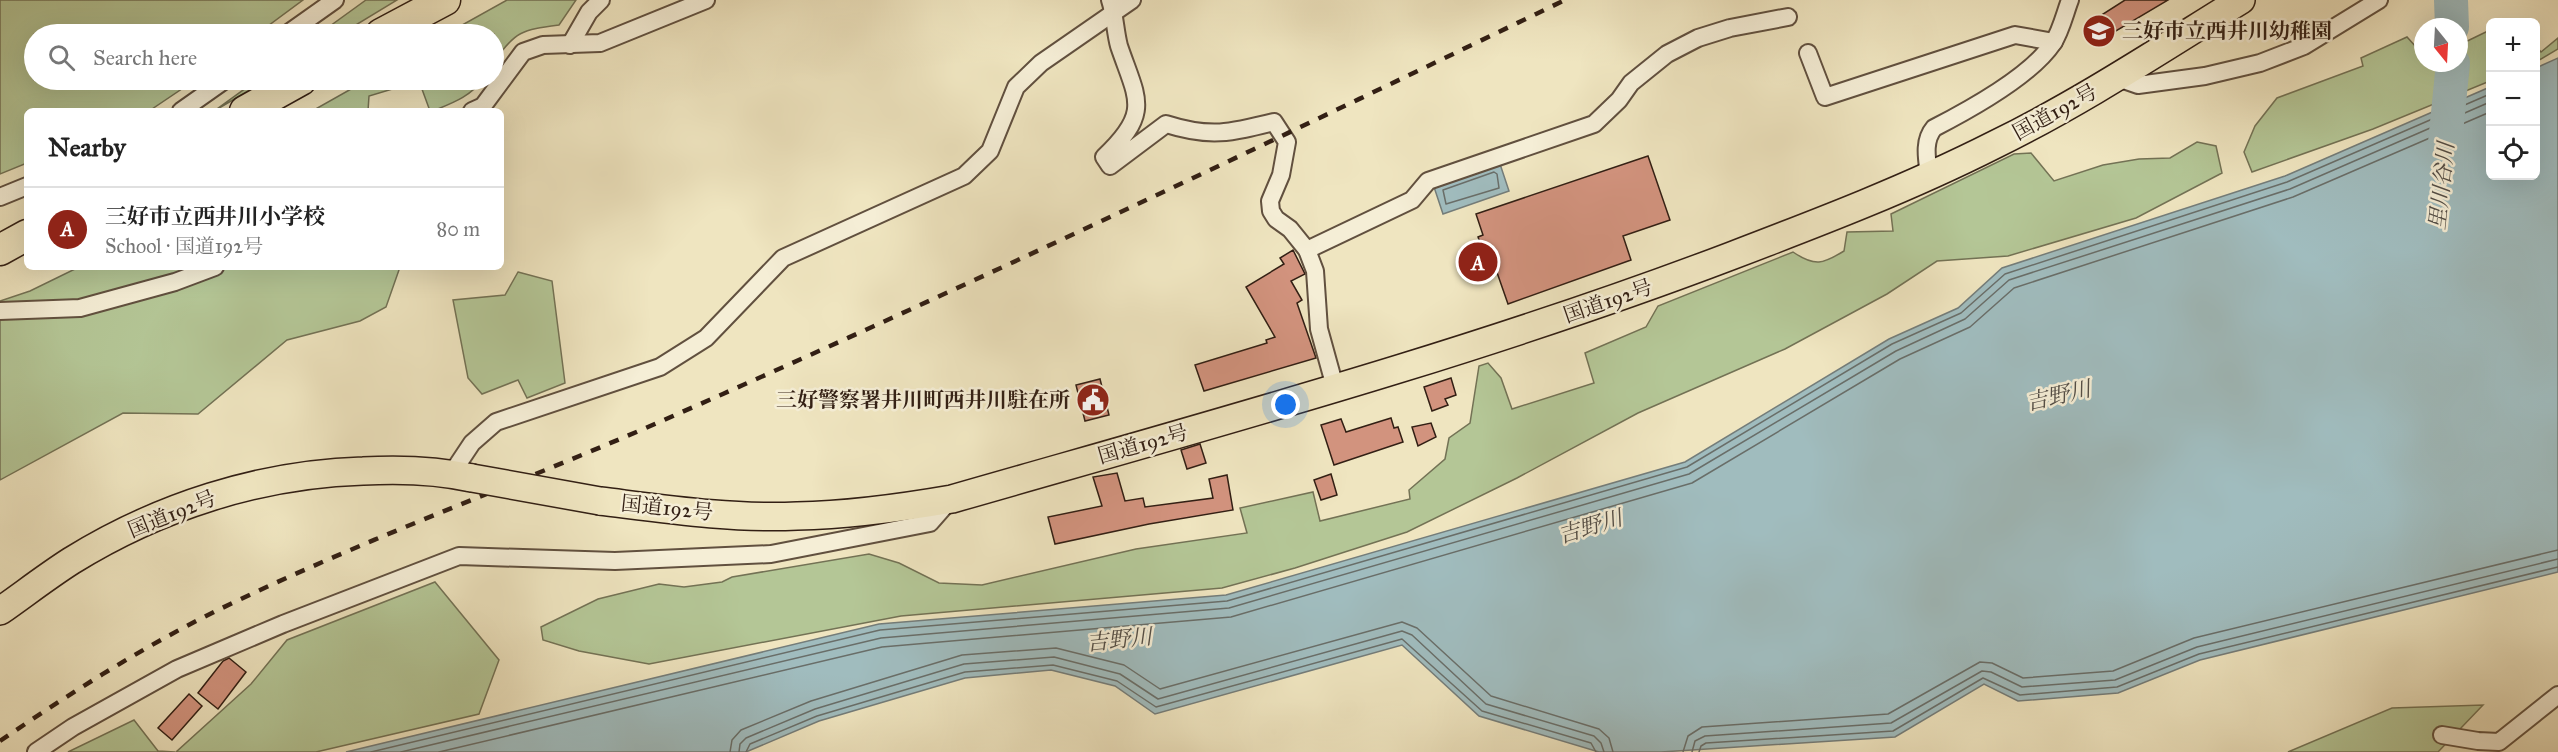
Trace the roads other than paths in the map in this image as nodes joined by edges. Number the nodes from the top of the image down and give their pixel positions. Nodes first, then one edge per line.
1 (335, 0) edge
2 (430, 0) edge
3 (444, 0) edge
4 (602, 0) edge
5 (706, 0) edge
6 (1132, 0) edge
7 (2070, 0) edge
8 (2241, 0) edge
9 (2379, 0) edge
10 (1112, 6) edge
11 (1788, 17) dead end
12 (301, 24) edge
13 (391, 24) edge
14 (400, 24) edge
15 (2054, 42) junction
16 (570, 45) junction
17 (1808, 53) dead end
18 (2115, 77) junction
19 (504, 78) edge
20 (211, 90) edge
21 (283, 90) edge
22 (495, 90) edge
23 (185, 108) edge
24 (250, 108) edge
25 (479, 108) edge
26 (1929, 176) junction
27 (24, 187) edge
28 (0, 198) edge
29 (1307, 250) junction
30 (207, 270) edge
31 (0, 311) edge
32 (1335, 387) junction
33 (462, 476) junction
34 (952, 499) junction
35 (0, 611) edge
36 (2558, 695) edge
37 (2442, 735) dead end
38 (36, 752) edge

1 - 12 street
2 - 13 highway
3 - 14 highway
4 - 16 street
5 - 16 street
6 - 10 street
7 - 15 street
8 - 18 highway, 国道192号
9 - 18 street
10 - 29 street
10 - 33 street
11 - 29 street
15 - 17 street
15 - 26 street
16 - 19 street
18 - 26 highway, 国道192号
20 - 23 street
21 - 24 highway
22 - 25 street
26 - 32 highway, 国道192号
27 - 28 street
29 - 32 street
30 - 31 street
32 - 34 highway, 国道192号
33 - 34 highway, 国道192号, bridge
33 - 35 highway, 国道192号
34 - 38 street
36 - 37 street

